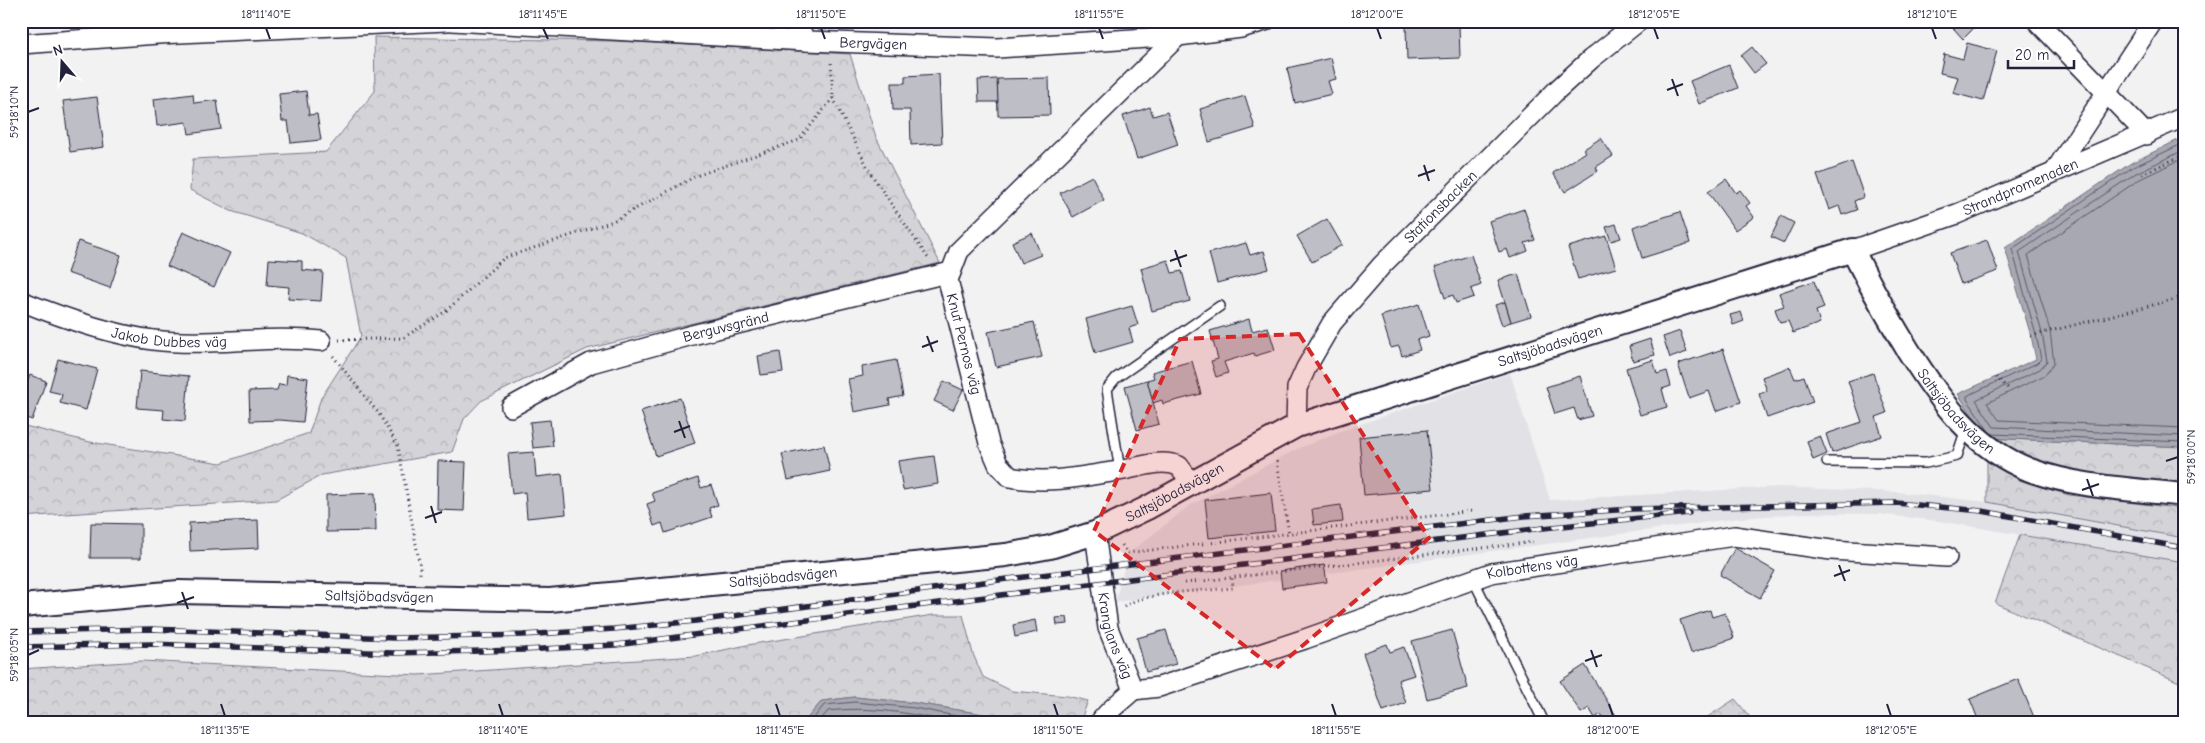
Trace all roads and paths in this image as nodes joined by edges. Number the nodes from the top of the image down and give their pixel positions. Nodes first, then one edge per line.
1 (447, 21) edge
2 (452, 21) edge
3 (794, 21) edge
4 (1265, 21) edge
5 (1639, 21) edge
6 (2037, 21) edge
7 (2153, 21) edge
8 (1178, 36) junction
9 (807, 41) junction
10 (830, 42) junction
11 (21, 44) edge
12 (2105, 94) junction
13 (833, 98) junction
14 (2184, 117) edge
15 (2147, 135) junction
16 (2184, 155) edge
17 (2055, 170) junction
18 (2142, 174) dead end
19 (1853, 250) junction
20 (945, 273) junction
21 (2184, 297) edge
22 (21, 301) edge
23 (1220, 306) dead end
24 (2031, 336) dead end
25 (321, 341) junction
26 (1996, 377) dead end
27 (2010, 390) dead end
28 (511, 407) dead end
29 (1296, 426) junction
30 (1966, 428) junction
31 (1276, 458) dead end
32 (1827, 462) dead end
33 (1120, 471) junction
34 (1191, 482) junction
35 (2184, 495) edge
36 (1473, 511) dead end
37 (1096, 534) junction
38 (1289, 534) junction
39 (1533, 542) dead end
40 (1122, 546) dead end
41 (1947, 557) dead end
42 (1232, 578) junction
43 (1473, 579) junction
44 (1185, 583) dead end
45 (418, 597) junction
46 (21, 606) edge
47 (1107, 620) junction
48 (1133, 690) junction
49 (1542, 718) dead end
50 (1100, 722) edge

1 - 11 street
2 - 9 street, Bergvägen
3 - 9 street
4 - 8 street, Bergvägen
5 - 29 street, Stationsbacken
6 - 12 street
7 - 12 street
8 - 10 street, Bergvägen
8 - 20 street, Knut Pernos väg
9 - 10 street, Bergvägen
10 - 13 path
12 - 15 street
12 - 17 street
13 - 20 path
13 - 25 path
14 - 15 street, Strandpromenaden
15 - 17 street, Strandpromenaden
16 - 18 path
17 - 19 street, Strandpromenaden
19 - 29 street, Saltsjöbadsvägen
19 - 30 street, Saltsjöbadsvägen
20 - 28 street, Berguvsgränd
20 - 33 street, Knut Pernos väg
21 - 24 path
22 - 25 street, Jakob Dubbes väg
23 - 33 lane
25 - 45 path
26 - 27 path
29 - 34 street, Saltsjöbadsvägen
30 - 32 lane
30 - 35 street, Saltsjöbadsvägen
31 - 38 path
33 - 34 street, Knut Pernos väg
34 - 37 street, Saltsjöbadsvägen
36 - 38 path
37 - 45 street, Saltsjöbadsvägen
37 - 47 street, Kranglans väg
38 - 40 path
39 - 42 path
41 - 43 street, Kolbottens väg
42 - 44 path
42 - 47 path
43 - 48 street, Kolbottens väg
43 - 49 lane
45 - 46 street, Saltsjöbadsvägen
47 - 48 street, Kranglans väg
48 - 50 street, Kranglans väg

